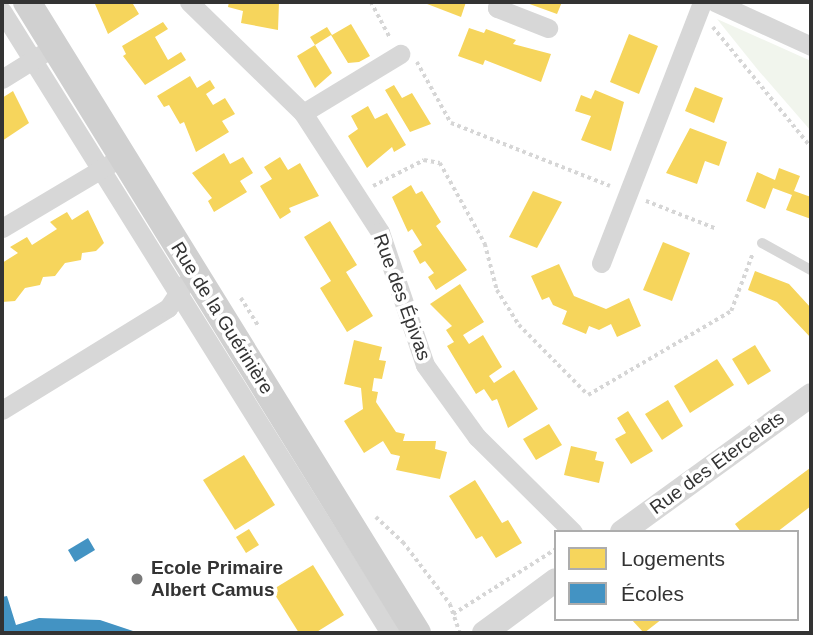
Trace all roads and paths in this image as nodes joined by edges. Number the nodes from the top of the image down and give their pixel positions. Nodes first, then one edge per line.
1 (27, 2) edge
2 (189, 2) edge
3 (371, 2) edge
4 (498, 2) edge
5 (702, 2) edge
6 (715, 2) edge
7 (2, 11) edge
8 (707, 22) dead end
9 (548, 28) dead end
10 (811, 46) edge
11 (43, 53) junction
12 (400, 54) junction
13 (2, 79) edge
14 (303, 113) junction
15 (811, 147) edge
16 (112, 163) junction
17 (628, 193) junction
18 (355, 194) junction
19 (2, 228) edge
20 (717, 229) dead end
21 (762, 243) joint
22 (601, 263) dead end
23 (811, 270) edge
24 (187, 284) junction
25 (811, 395) edge
26 (2, 410) edge
27 (372, 514) dead end
28 (571, 530) edge
29 (625, 530) edge
30 (554, 550) edge
31 (554, 581) edge
32 (453, 614) junction
33 (390, 633) edge
34 (417, 633) edge
35 (460, 633) edge
36 (484, 633) edge

1 - 11 main road, Rue de la Guérinière
2 - 14 street, Rue des Épivas
3 - 12 path
4 - 9 street
5 - 17 street
6 - 10 street
7 - 11 street
8 - 15 path
11 - 13 street
11 - 16 main road, Rue de la Guérinière
12 - 14 street
12 - 17 path
14 - 18 street, Rue des Épivas
16 - 19 street
16 - 24 main road, Rue de la Guérinière
17 - 20 path
17 - 22 street
18 - 21 path
18 - 28 street, Rue des Épivas
21 - 23 lane
24 - 26 street
24 - 33 street
24 - 34 main road, Rue de la Guérinière
25 - 29 street, Rue des Etercelets
27 - 32 path
30 - 32 path
31 - 36 street
32 - 35 path

